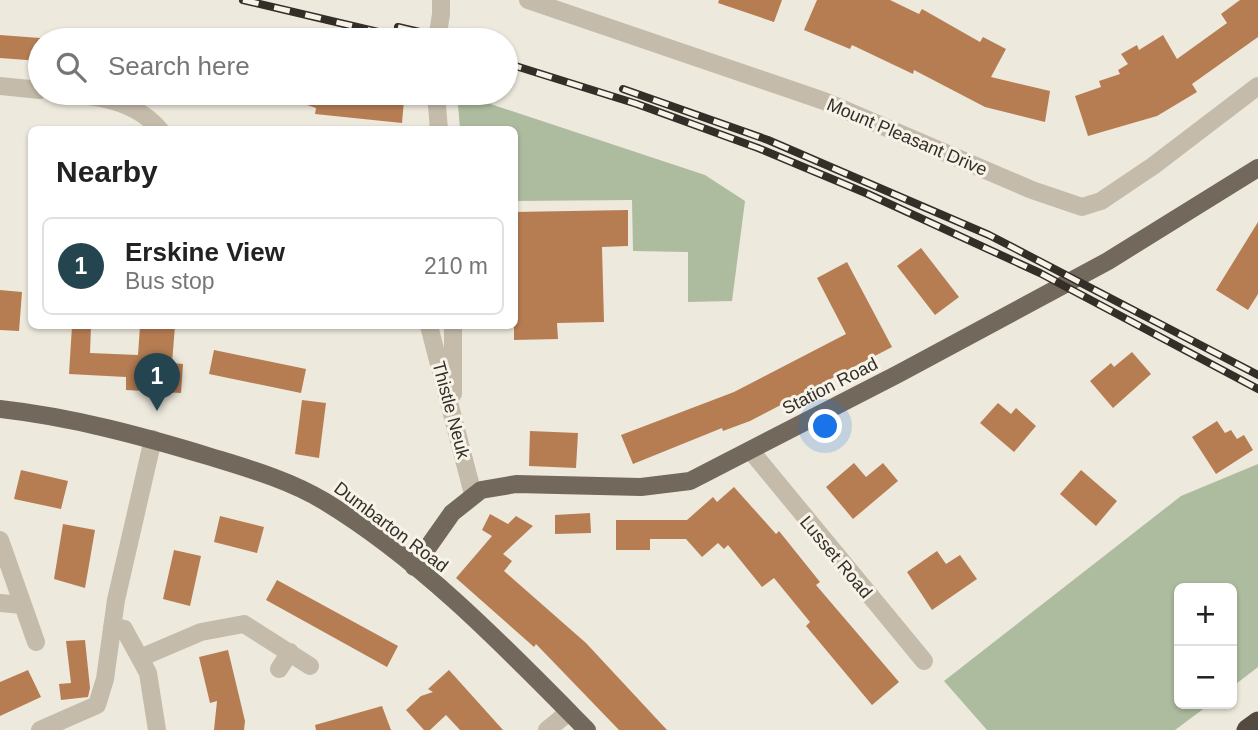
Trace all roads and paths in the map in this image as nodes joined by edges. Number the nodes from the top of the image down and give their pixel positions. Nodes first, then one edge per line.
1 (528, 0) edge
2 (441, 7) edge
3 (438, 28) edge
4 (0, 86) edge
5 (1258, 86) edge
6 (28, 89) edge
7 (124, 105) edge
8 (437, 105) edge
9 (155, 126) edge
10 (439, 126) edge
11 (1258, 168) edge
12 (430, 329) edge
13 (453, 329) edge
14 (451, 404) junction
15 (0, 409) edge
16 (153, 439) junction
17 (751, 451) junction
18 (472, 494) junction
19 (0, 540) edge
20 (414, 567) junction
21 (0, 603) edge
22 (23, 605) junction
23 (112, 627) junction
24 (36, 642) dead end
25 (290, 652) junction
26 (140, 657) junction
27 (924, 661) dead end
28 (310, 666) dead end
29 (278, 669) dead end
30 (569, 712) junction
31 (1258, 722) edge
32 (40, 730) edge
33 (157, 730) edge
34 (547, 730) edge
35 (587, 730) edge
36 (1247, 730) edge

1 - 5 street, Mount Pleasant Drive
2 - 3 street, bridge
4 - 6 street
7 - 9 street
8 - 10 street
11 - 17 main road, Station Road
12 - 14 street, Thistle Neuk
13 - 14 street
14 - 18 street, Thistle Neuk
15 - 16 main road, Dumbarton Road
16 - 20 main road, Dumbarton Road
16 - 23 street
17 - 18 main road, Station Road
17 - 27 street, Lusset Road
18 - 20 main road
19 - 22 street
20 - 30 main road, Dumbarton Road
21 - 22 street
22 - 24 street
23 - 26 street
23 - 32 street
25 - 26 street
25 - 28 street
25 - 29 street
26 - 33 street
30 - 34 street
30 - 35 main road, Dumbarton Road
31 - 36 highway

